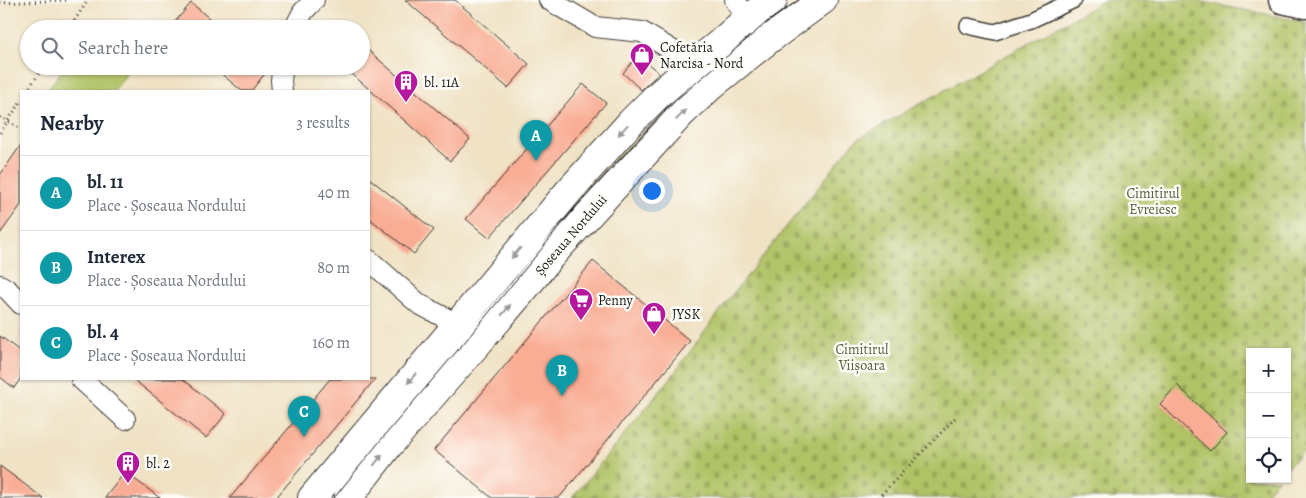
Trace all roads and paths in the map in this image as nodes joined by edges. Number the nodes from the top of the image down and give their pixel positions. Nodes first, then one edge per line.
1 (70, 0) edge
2 (88, 0) edge
3 (314, 0) edge
4 (549, 0) edge
5 (773, 0) edge
6 (823, 0) edge
7 (1074, 0) edge
8 (1282, 0) edge
9 (0, 3) edge
10 (1306, 5) edge
11 (741, 9) edge
12 (75, 20) edge
13 (299, 20) edge
14 (968, 26) dead end
15 (767, 40) junction
16 (692, 65) junction
17 (38, 75) edge
18 (281, 75) edge
19 (29, 90) edge
20 (282, 90) edge
21 (20, 103) edge
22 (0, 118) edge
23 (8, 121) junction
24 (20, 128) edge
25 (0, 133) edge
26 (370, 261) edge
27 (0, 286) edge
28 (20, 303) edge
29 (457, 324) junction
30 (479, 342) junction
31 (82, 380) edge
32 (957, 416) dead end
33 (125, 419) dead end
34 (312, 498) edge
35 (348, 498) edge
36 (878, 498) edge

1 - 9 path
2 - 12 path
3 - 13 street
4 - 16 street
5 - 11 main road
6 - 15 main road, Șoseaua Nordului
7 - 14 street
8 - 10 street
11 - 15 street
11 - 16 main road
30 -> 15 main road, Șoseaua Nordului
16 -> 29 main road
17 - 19 path
18 - 20 street
21 - 23 path
22 - 23 path
23 - 24 path
23 - 25 path
26 - 29 street
27 - 28 street
29 - 30 street
29 -> 34 main road
35 -> 30 main road, Șoseaua Nordului
31 - 33 street
32 - 36 path

